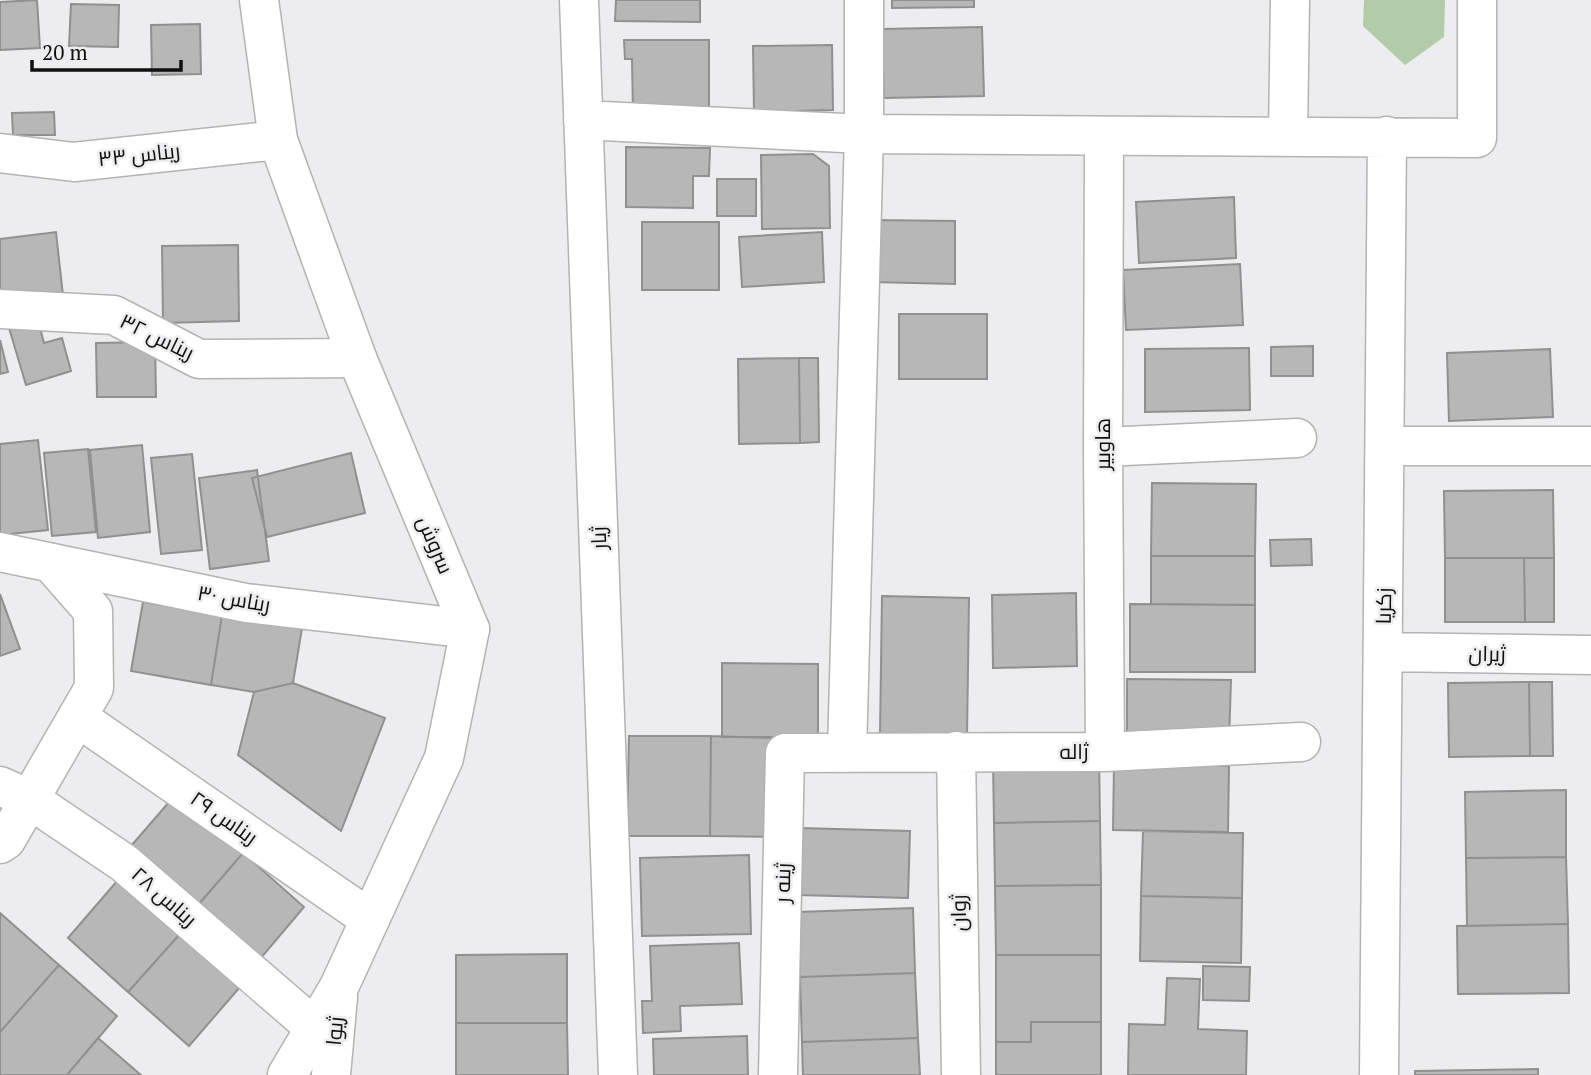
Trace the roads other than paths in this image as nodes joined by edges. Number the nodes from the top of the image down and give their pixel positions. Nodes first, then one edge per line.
1 (259, 0) edge
2 (579, 0) edge
3 (864, 0) edge
4 (1290, 0) edge
5 (1477, 0) edge
6 (583, 120) junction
7 (864, 134) junction
8 (1104, 136) junction
9 (1287, 136) junction
10 (1387, 136) junction
11 (278, 140) junction
12 (0, 153) edge
13 (0, 309) edge
14 (357, 358) junction
15 (1297, 438) dead end
16 (1103, 446) junction
17 (1385, 446) junction
18 (1591, 446) edge
19 (0, 552) edge
20 (51, 563) junction
21 (470, 629) junction
22 (1383, 652) junction
23 (1591, 655) edge
24 (77, 717) junction
25 (1301, 742) dead end
26 (956, 751) junction
27 (847, 752) junction
28 (1105, 752) junction
29 (14, 792) edge
30 (0, 844) edge
31 (370, 919) junction
32 (339, 987) junction
33 (315, 1028) junction
34 (287, 1075) edge
35 (331, 1075) edge
36 (618, 1075) edge
37 (778, 1075) edge
38 (961, 1075) edge
39 (1379, 1075) edge

1 - 11 street, سروش
2 - 6 street, ژیار
3 - 7 street
4 - 9 street
5 - 10 street
6 - 7 street
6 - 36 street, ژیار
7 - 8 street
7 - 27 street
8 - 9 street
8 - 16 street, هاوبیر
9 - 10 street
10 - 17 street, زکریا
11 - 12 street, ریناس ۳۳
11 - 14 street, سروش
13 - 14 street, ریناس ۳۲
14 - 21 street, سروش
15 - 16 street
16 - 28 street, هاوبیر
17 - 18 street
17 - 22 street, زکریا
19 - 20 street, ریناس ۳۰
20 - 21 street, ریناس ۳۰
20 - 24 street
21 - 31 street
22 - 23 street, ژیران
22 - 39 street, زکریا
24 - 29 street
24 - 31 street, ریناس ۲۹
25 - 28 street, ژاله
26 - 27 street, ژاله
26 - 28 street, ژاله
26 - 38 street, ژوان
27 - 37 street, ژینه ر
29 - 30 street
29 - 33 street, ریناس ۲۸
31 - 32 street
32 - 33 street
32 - 35 street, ژیوا
33 - 34 street

